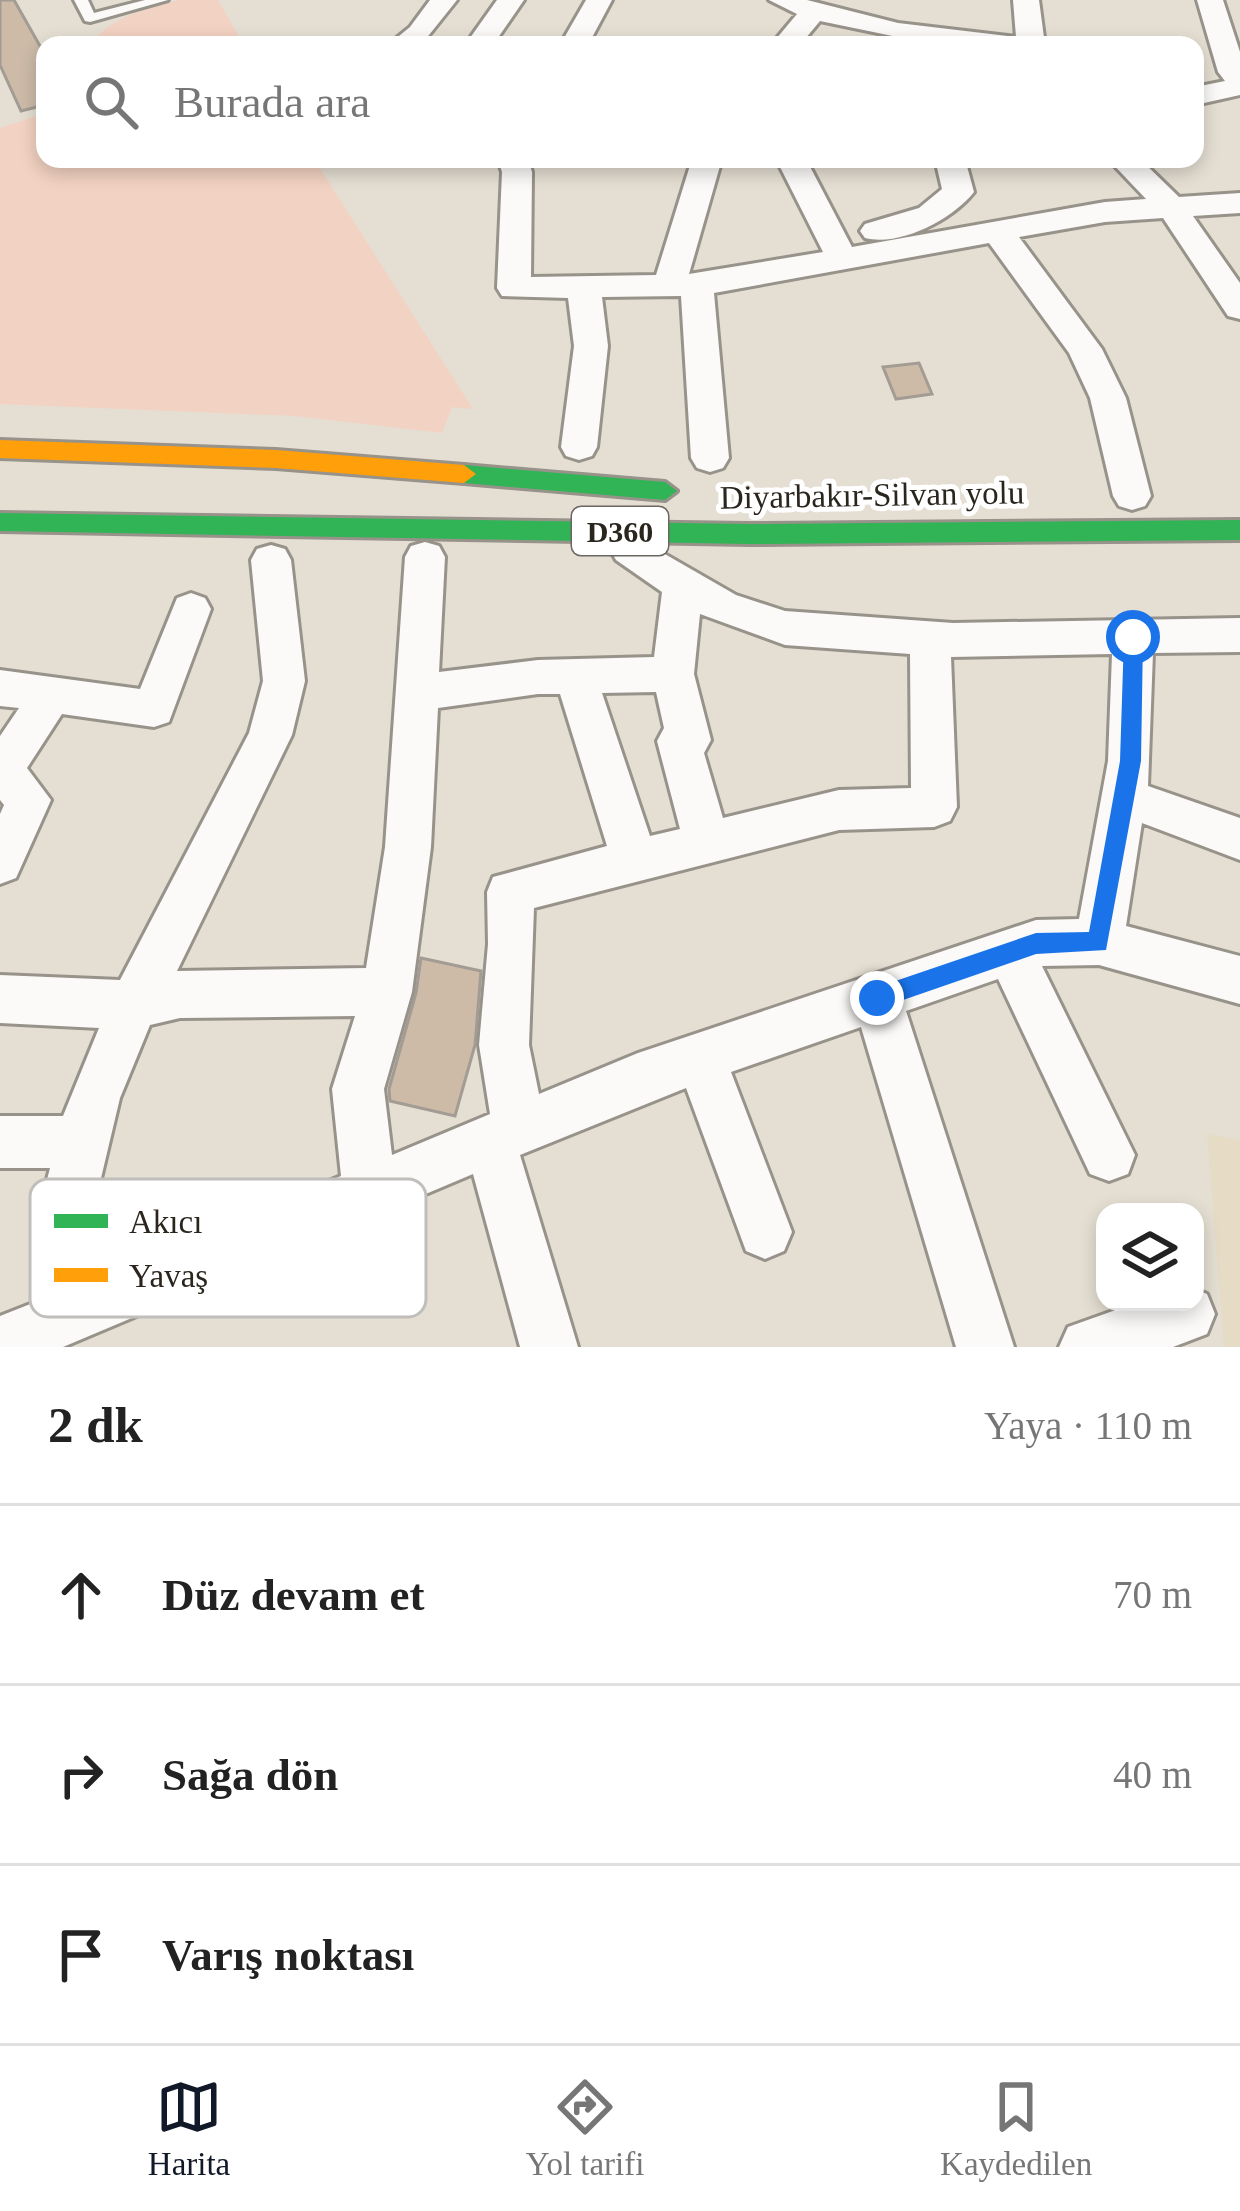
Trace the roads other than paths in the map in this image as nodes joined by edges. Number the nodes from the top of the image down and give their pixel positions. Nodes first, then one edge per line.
1 (81, 0) edge
2 (160, 0) edge
3 (443, 0) edge
4 (512, 0) edge
5 (599, 0) edge
6 (782, 0) edge
7 (1026, 0) edge
8 (813, 12) junction
9 (1222, 13) edge
10 (416, 36) edge
11 (486, 36) edge
12 (579, 36) edge
13 (793, 36) edge
14 (937, 36) edge
15 (1030, 36) edge
16 (1204, 70) edge
17 (1237, 79) edge
18 (1204, 92) edge
19 (516, 168) edge
20 (705, 168) edge
21 (796, 168) edge
22 (952, 168) edge
23 (1132, 168) edge
24 (1240, 203) edge
25 (1172, 208) junction
26 (998, 232) junction
27 (839, 252) junction
28 (1226, 264) edge
29 (683, 286) junction
30 (584, 288) junction
31 (1240, 308) edge
32 (579, 447) dead end
33 (0, 449) edge
34 (710, 458) dead end
35 (296, 488) dead end
36 (1132, 496) dead end
37 (0, 522) edge
38 (1240, 530) edge
39 (749, 534) junction
40 (631, 549) junction
41 (414, 557) joint
42 (271, 560) dead end
43 (683, 586) junction
44 (191, 609) dead end
45 (1240, 635) edge
46 (1133, 637) junction
47 (930, 638) junction
48 (673, 674) junction
49 (575, 676) junction
50 (0, 688) edge
51 (418, 693) junction
52 (51, 695) junction
53 (1124, 797) junction
54 (1240, 839) edge
55 (707, 843) junction
56 (634, 861) junction
57 (0, 863) edge
58 (1099, 942) junction
59 (1010, 952) junction
60 (1240, 980) edge
61 (387, 992) junction
62 (877, 998) junction
63 (0, 999) edge
64 (134, 1004) junction
65 (700, 1058) junction
66 (505, 1135) junction
67 (0, 1142) edge
68 (83, 1142) junction
69 (1109, 1155) dead end
70 (74, 1179) edge
71 (368, 1179) edge
72 (398, 1179) edge
73 (765, 1232) dead end
74 (1187, 1314) dead end
75 (66, 1317) edge
76 (0, 1345) edge
77 (549, 1347) edge
78 (985, 1347) edge
79 (1088, 1347) edge

1 - 2 lane
3 - 10 street
4 - 11 street
5 - 12 street
6 - 8 street
7 - 15 street
8 - 13 street
8 - 14 street
9 - 17 street
16 - 17 street
17 - 18 street
19 - 30 street
20 - 29 street
21 - 27 street
22 - 27 street
23 - 25 street
24 - 25 street
25 - 26 street
25 - 28 street
26 - 27 street
26 - 36 street
27 - 29 street
28 - 31 street
29 - 30 street
29 - 34 street
30 - 32 street
33 - 35 highway, Diyarbakır-Silvan yolu / D360
37 - 39 highway, Diyarbakır-Silvan yolu / D360
38 - 39 highway, Diyarbakır-Silvan yolu / D360
39 - 40 highway
40 - 41 highway
40 - 43 street
41 - 51 street
42 - 64 street
43 - 47 street
43 - 48 street
44 - 52 street
45 - 46 street
46 - 47 street
46 - 53 street
47 - 55 street
48 - 49 street
48 - 55 street
49 - 51 street
49 - 56 street
50 - 52 street
51 - 61 street
52 - 57 street
53 - 54 street
53 - 58 street
55 - 56 street
56 - 66 street
58 - 59 street
58 - 60 street
59 - 62 street
59 - 69 street
61 - 64 street
61 - 71 street
62 - 65 street
62 - 78 street
63 - 64 street
64 - 68 street
65 - 66 street
65 - 73 street
66 - 72 street
66 - 77 street
67 - 68 street
68 - 70 street
74 - 79 street
75 - 76 street

